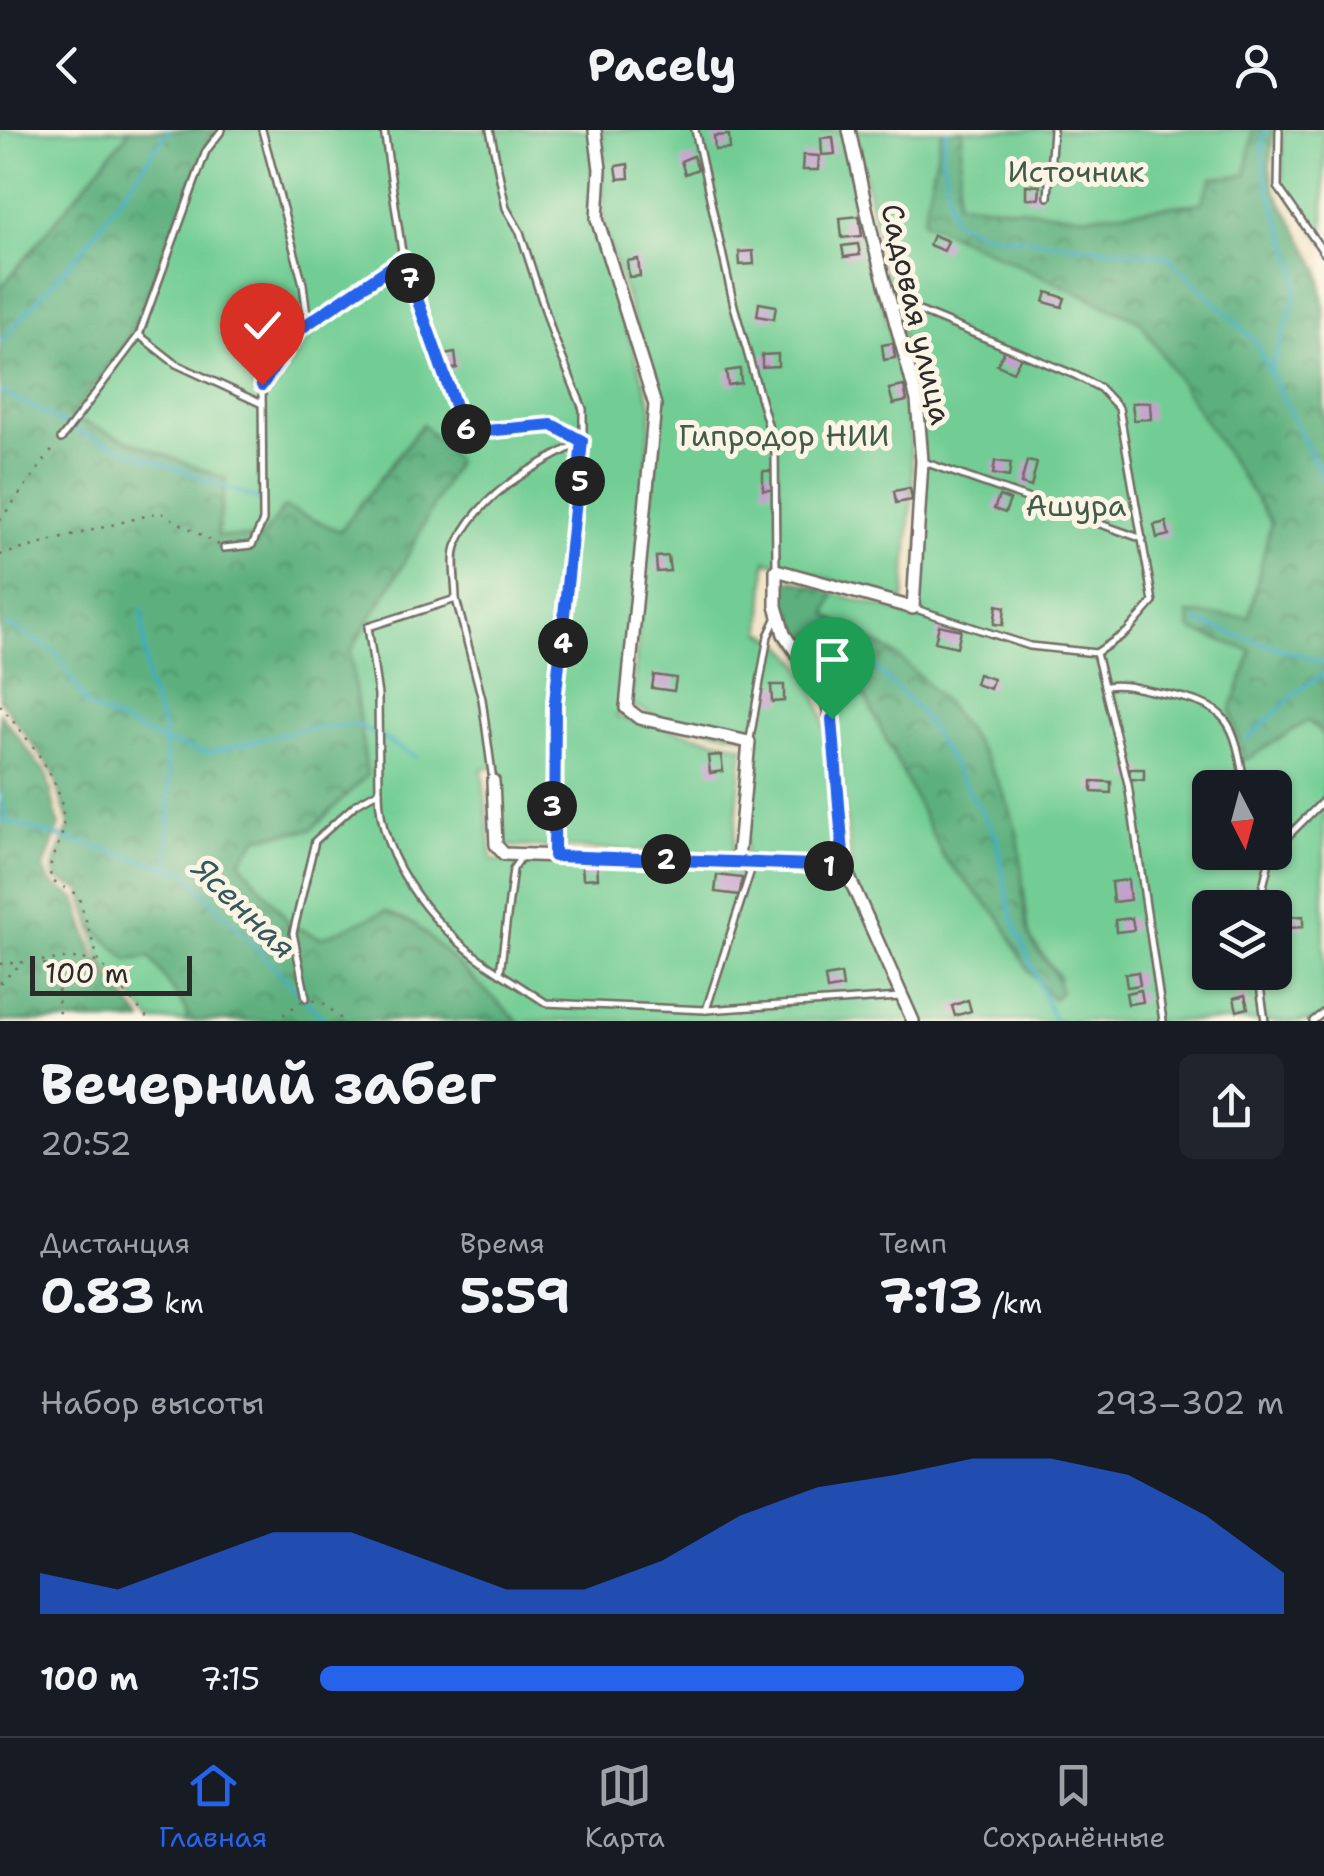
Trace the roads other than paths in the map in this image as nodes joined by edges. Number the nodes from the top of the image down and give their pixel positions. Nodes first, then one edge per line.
1 (222, 130) edge
2 (262, 130) edge
3 (384, 130) edge
4 (490, 130) edge
5 (596, 130) edge
6 (695, 130) edge
7 (849, 130) edge
8 (1052, 130) edge
9 (1280, 130) edge
10 (1048, 196) dead end
11 (1324, 253) edge
12 (403, 259) junction
13 (890, 308) junction
14 (308, 324) junction
15 (139, 336) junction
16 (262, 404) junction
17 (61, 438) road end
18 (582, 441) junction
19 (922, 461) junction
20 (1143, 539) junction
21 (224, 548) road end
22 (776, 570) junction
23 (456, 598) junction
24 (913, 608) junction
25 (779, 615) junction
26 (1096, 653) junction
27 (1106, 686) junction
28 (749, 742) junction
29 (1240, 770) edge
30 (493, 780) joint
31 (379, 790) junction
32 (1324, 800) edge
33 (1292, 832) edge
34 (522, 855) junction
35 (554, 856) junction
36 (738, 860) junction
37 (844, 866) junction
38 (500, 974) junction
39 (1261, 990) edge
40 (903, 997) junction
41 (306, 998) road end
42 (706, 1010) junction
43 (1324, 1012) edge
44 (913, 1021) edge
45 (1163, 1021) edge
46 (1265, 1021) edge
47 (1313, 1021) edge

1 - 15 lane
2 - 14 lane
3 - 12 lane
4 - 18 lane
5 - 28 street
6 - 22 lane
7 - 13 street, Садовая улица
8 - 10 lane
9 - 11 lane
12 - 14 lane
12 - 18 lane
13 - 19 street, Садовая улица
13 - 20 lane
14 - 16 lane
15 - 16 lane
15 - 17 lane
16 - 21 lane
18 - 23 lane
18 - 35 lane
19 - 20 lane
19 - 24 street, Садовая улица
20 - 26 lane
22 - 24 street
22 - 25 street
23 - 30 lane
23 - 31 lane
24 - 26 lane
25 - 28 lane
25 - 37 street
26 - 27 lane
27 - 29 lane
27 - 45 lane
28 - 36 street
30 - 34 street
31 - 38 lane
31 - 41 lane
32 - 33 lane
34 - 35 street
34 - 38 lane
35 - 36 street
36 - 37 street
36 - 42 lane
37 - 40 street
38 - 42 lane
39 - 46 lane
40 - 42 lane
40 - 44 street
43 - 47 lane

